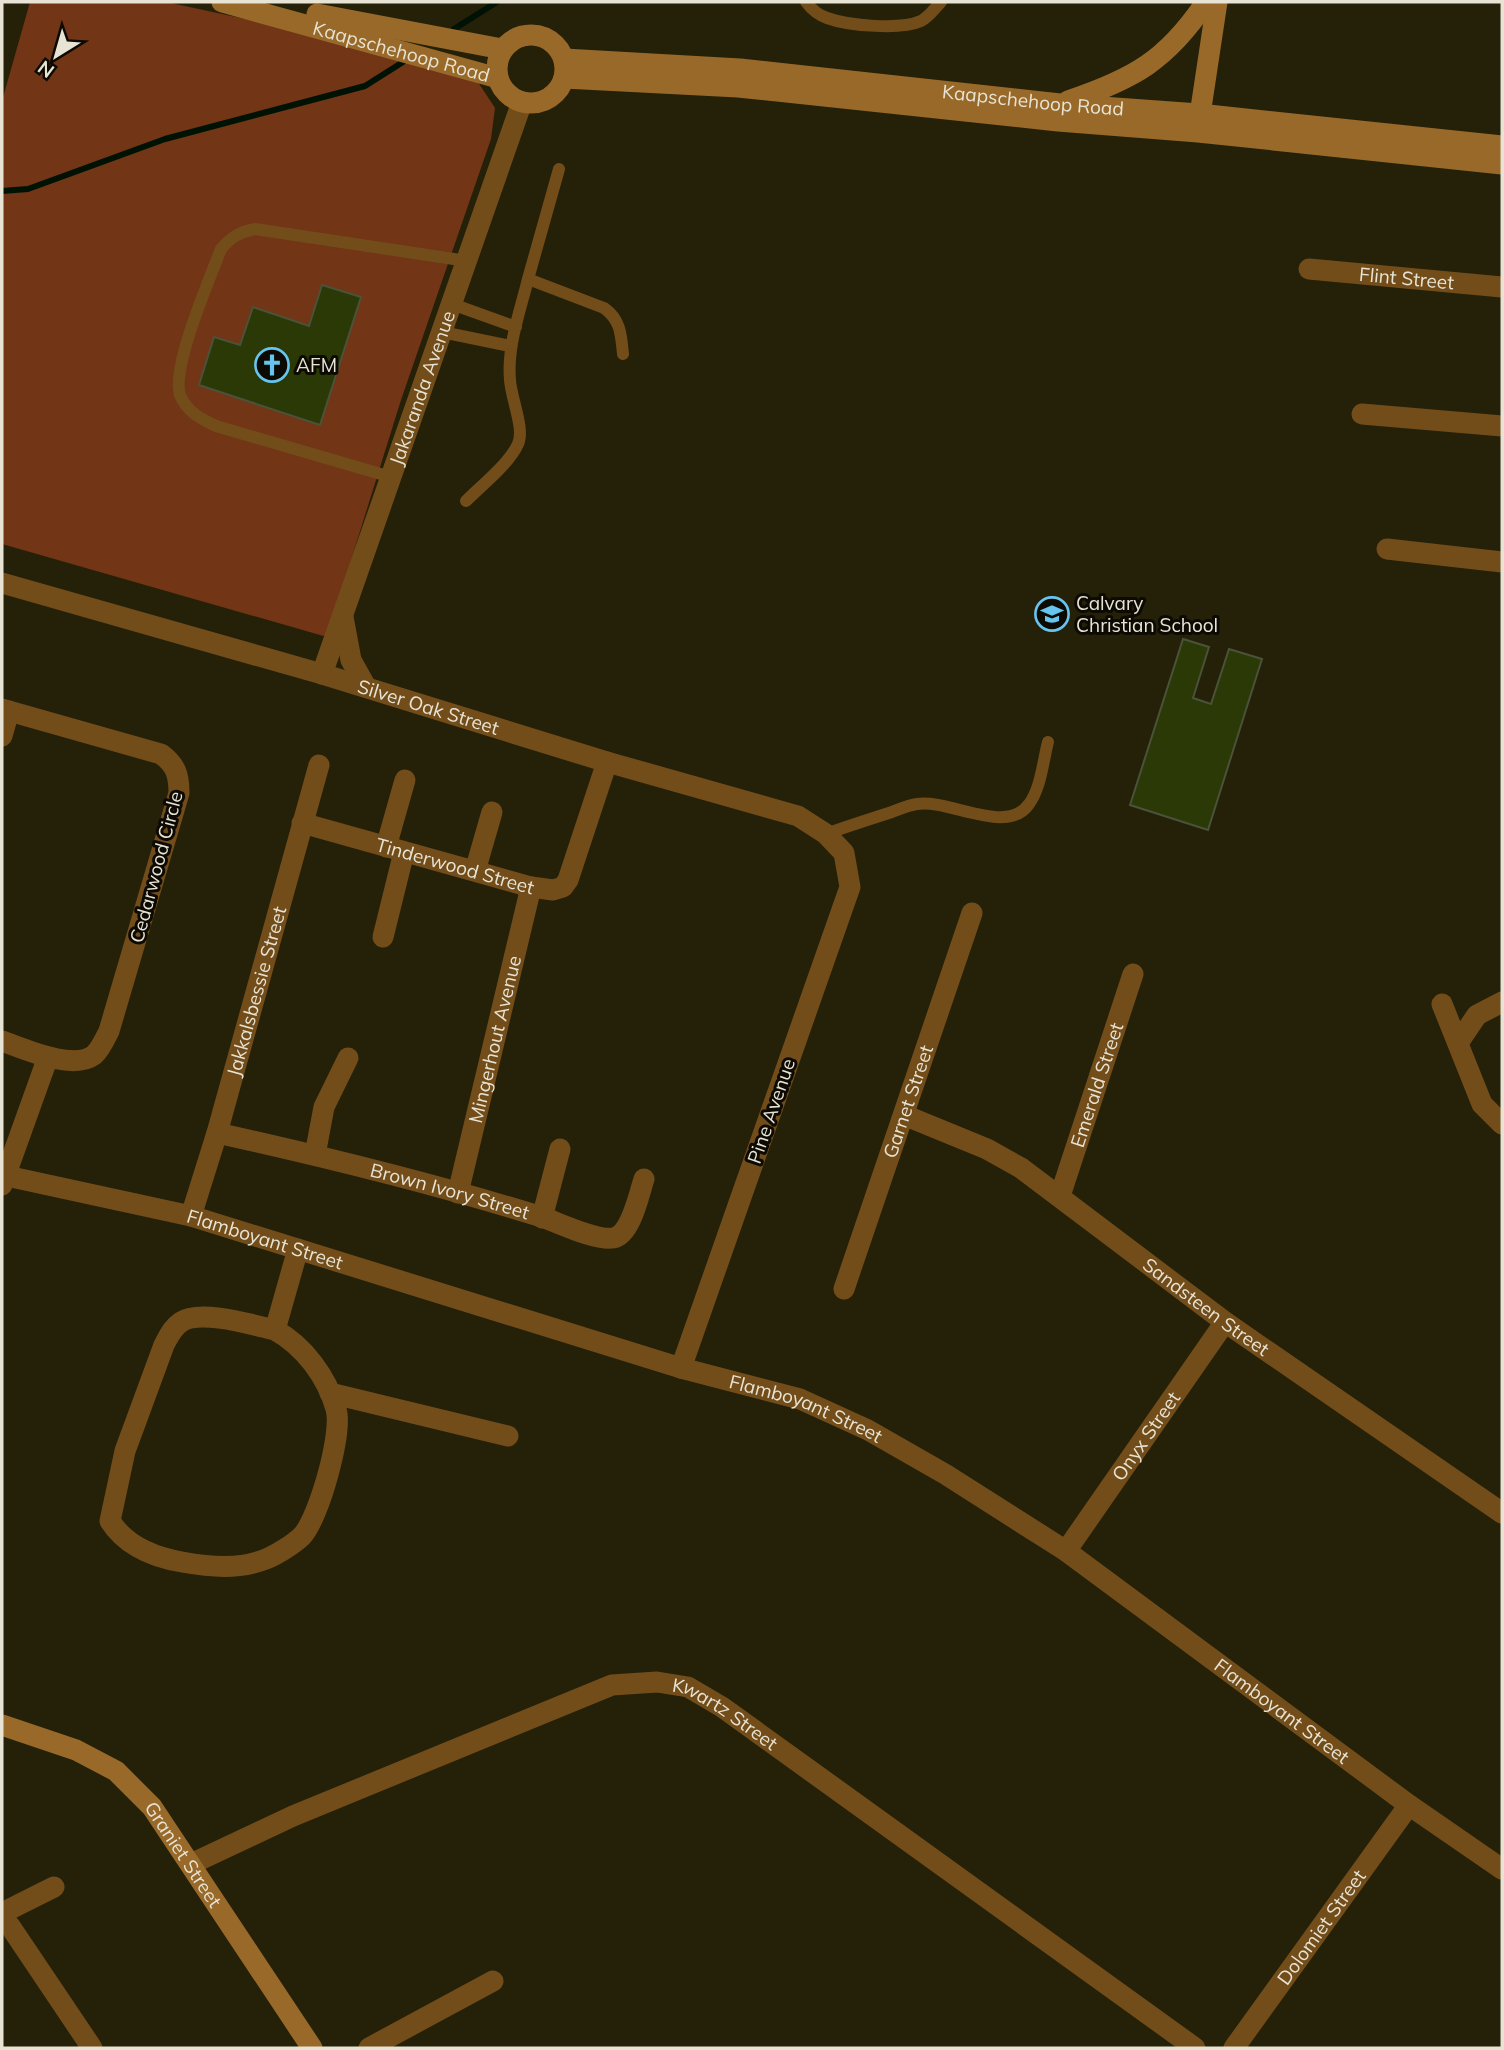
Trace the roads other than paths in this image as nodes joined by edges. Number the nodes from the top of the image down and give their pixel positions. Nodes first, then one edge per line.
1 (222, 2) edge
2 (264, 2) edge
3 (806, 2) edge
4 (941, 2) edge
5 (1206, 2) edge
6 (1217, 2) edge
7 (502, 49) junction
8 (564, 69) junction
9 (498, 78) junction
10 (522, 102) junction
11 (1060, 104) junction
12 (1198, 123) junction
13 (1502, 146) edge
14 (1502, 164) edge
15 (559, 169) dead end
16 (467, 261) junction
17 (1309, 269) dead end
18 (528, 279) junction
19 (1502, 287) edge
20 (452, 304) junction
21 (516, 327) junction
22 (442, 332) junction
23 (510, 346) junction
24 (623, 354) dead end
25 (1362, 414) dead end
26 (1502, 426) edge
27 (391, 477) junction
28 (466, 501) dead end
29 (1387, 549) dead end
30 (1502, 562) edge
31 (2, 583) edge
32 (343, 615) junction
33 (322, 674) junction
34 (366, 687) junction
35 (6, 710) edge
36 (2, 736) edge
37 (1048, 742) dead end
38 (607, 762) junction
39 (319, 765) dead end
40 (405, 780) dead end
41 (492, 812) dead end
42 (302, 823) junction
43 (826, 834) junction
44 (395, 849) junction
45 (844, 853) joint
46 (475, 870) junction
47 (531, 887) junction
48 (972, 913) dead end
49 (383, 937) dead end
50 (1133, 974) dead end
51 (1502, 1002) edge
52 (1442, 1004) dead end
53 (2, 1041) edge
54 (1458, 1043) junction
55 (48, 1057) junction
56 (348, 1058) dead end
57 (904, 1115) junction
58 (1502, 1124) edge
59 (217, 1133) junction
60 (560, 1149) dead end
61 (315, 1154) junction
62 (3, 1178) edge
63 (644, 1179) dead end
64 (458, 1193) junction
65 (1060, 1196) junction
66 (191, 1216) junction
67 (542, 1217) junction
68 (298, 1249) junction
69 (844, 1289) dead end
70 (1225, 1322) junction
71 (275, 1330) junction
72 (681, 1368) junction
73 (330, 1393) junction
74 (508, 1436) dead end
75 (1502, 1513) edge
76 (1066, 1550) junction
77 (2, 1725) edge
78 (1409, 1805) junction
79 (191, 1864) junction
80 (1502, 1869) edge
81 (54, 1887) dead end
82 (2, 1913) edge
83 (2, 1920) edge
84 (493, 1980) dead end
85 (92, 2048) edge
86 (312, 2048) edge
87 (369, 2048) edge
88 (1195, 2048) edge
89 (1234, 2048) edge

1 - 9 main road, Kaapschehoop Road
2 - 7 main road, Kaapschehoop Road
3 - 4 lane
5 - 11 main road
6 - 12 main road
7 - 8 main road
7 - 9 main road
8 - 10 main road
8 - 11 main road, Kaapschehoop Road
8 - 12 main road, Kaapschehoop Road
9 - 10 main road
10 - 16 street, Jakaranda Avenue
11 - 12 main road, Kaapschehoop Road
12 - 13 main road, Kaapschehoop Road
12 - 14 main road, Kaapschehoop Road
15 - 18 lane
16 - 20 street, Jakaranda Avenue
16 - 27 lane
17 - 19 street, Flint Street
18 - 21 lane
18 - 24 lane
20 - 21 lane
20 - 22 street, Jakaranda Avenue
21 - 23 lane
22 - 23 lane
22 - 27 street, Jakaranda Avenue
23 - 28 lane
25 - 26 street
27 - 32 street, Jakaranda Avenue
29 - 30 street
31 - 33 street, Silver Oak Street
32 - 33 street, Jakaranda Avenue
32 - 34 street
33 - 34 street, Silver Oak Street
34 - 38 street, Silver Oak Street
35 - 36 street
35 - 55 street, Cedarwood Circle
37 - 43 lane
38 - 43 street, Silver Oak Street
38 - 47 street, Tinderwood Street
39 - 42 street, Jakkalsbessie Street
40 - 44 street
41 - 46 street
42 - 44 street, Tinderwood Street
42 - 59 street, Jakkalsbessie Street
43 - 45 street, Silver Oak Street
44 - 46 street, Tinderwood Street
44 - 49 street
45 - 72 street, Pine Avenue
46 - 47 street, Tinderwood Street
47 - 64 street, Mingerhout Avenue
48 - 57 street, Garnet Street
50 - 65 street, Emerald Street
51 - 54 street
52 - 54 street
53 - 55 street, Cedarwood Circle
54 - 58 street
55 - 62 street
56 - 61 street
57 - 65 street, Sandsteen Street
57 - 69 street, Garnet Street
59 - 61 street, Brown Ivory Street
59 - 66 street, Jakkalsbessie Street
60 - 67 street
61 - 64 street, Brown Ivory Street
62 - 66 street, Flamboyant Street
63 - 67 street, Brown Ivory Street
64 - 67 street, Brown Ivory Street
65 - 70 street, Sandsteen Street
66 - 68 street, Flamboyant Street
68 - 71 street
68 - 72 street, Flamboyant Street
70 - 75 street, Sandsteen Street
70 - 76 street, Onyx Street
71 - 73 street
71 - 73 street
72 - 76 street, Flamboyant Street
73 - 74 street
76 - 78 street, Flamboyant Street
77 - 79 main road, Graniet Street
78 - 80 street, Flamboyant Street
78 - 89 street, Dolomiet Street
79 - 86 main road, Graniet Street
79 - 88 street, Kwartz Street
81 - 82 street
83 - 85 street
84 - 87 street

